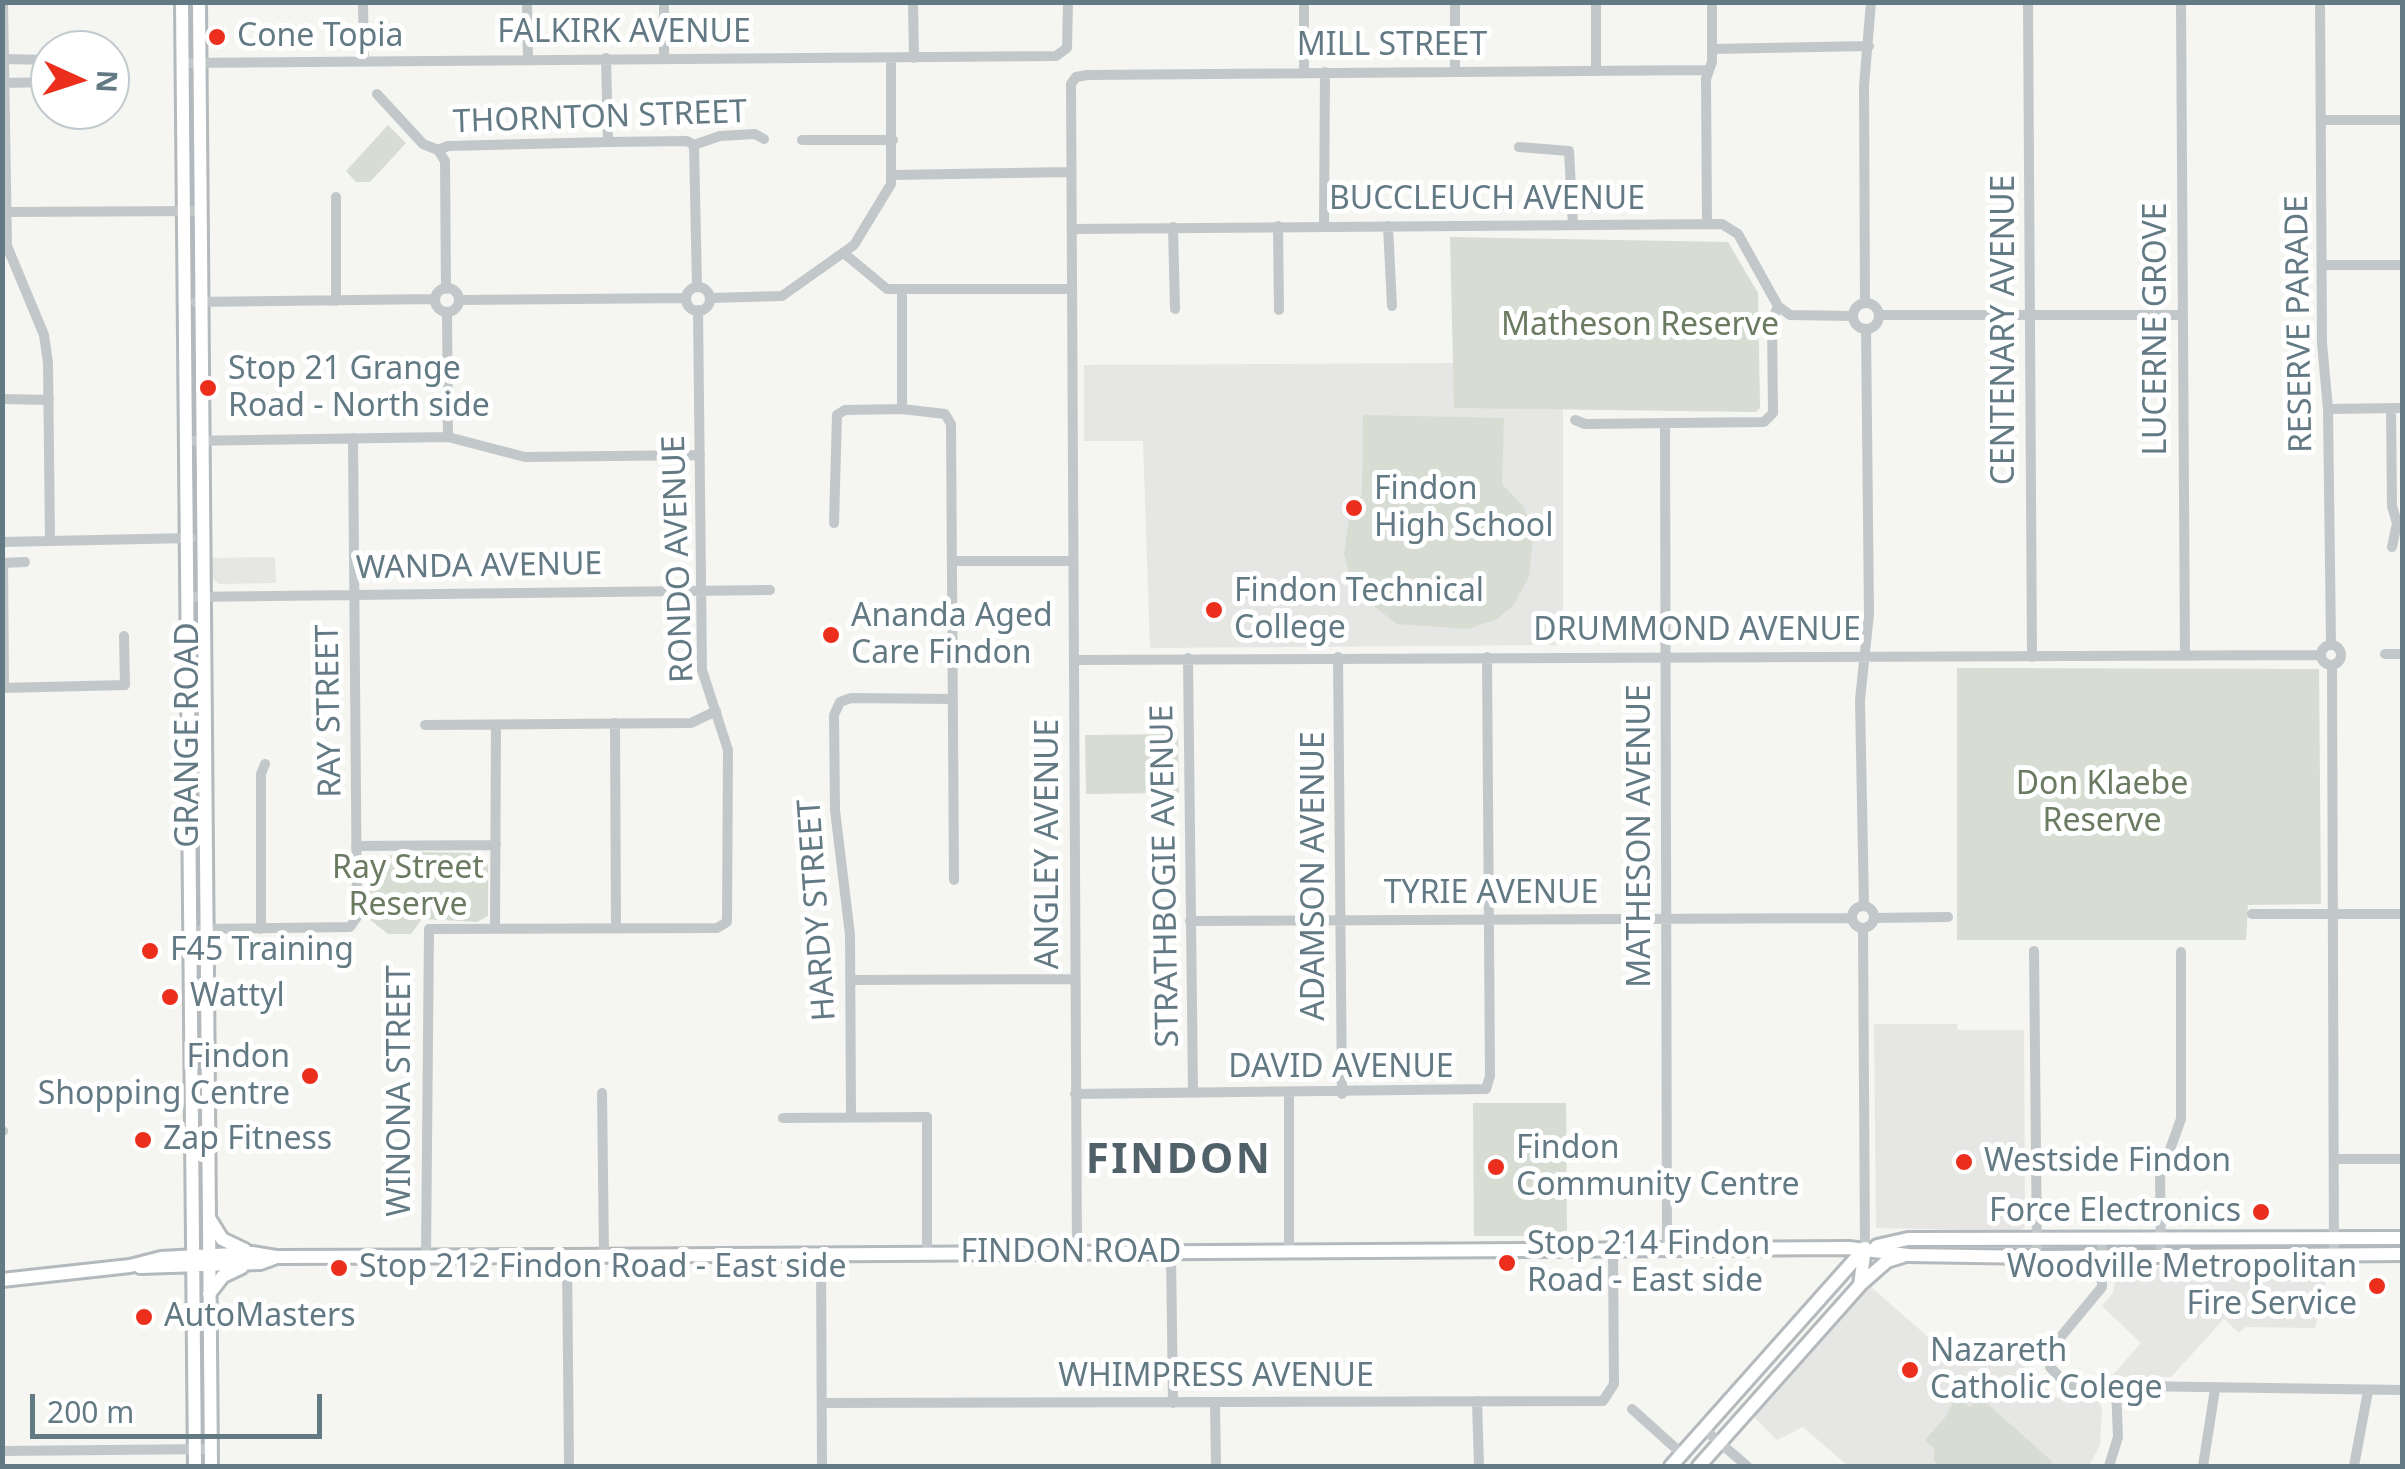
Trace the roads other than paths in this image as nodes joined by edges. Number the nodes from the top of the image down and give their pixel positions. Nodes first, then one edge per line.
1 (3, 2) edge
2 (182, 2) edge
3 (198, 2) edge
4 (364, 2) edge
5 (527, 2) edge
6 (664, 2) edge
7 (914, 2) edge
8 (1068, 2) edge
9 (1304, 2) edge
10 (1455, 2) edge
11 (1596, 2) edge
12 (1712, 2) edge
13 (1871, 2) edge
14 (2028, 2) edge
15 (2181, 2) edge
16 (2320, 2) edge
17 (1869, 46) junction
18 (1712, 49) junction
19 (664, 57) junction
20 (528, 58) junction
21 (606, 58) junction
22 (892, 58) junction
23 (914, 58) junction
24 (4, 59) edge
25 (30, 60) edge
26 (364, 60) junction
27 (183, 63) junction
28 (199, 63) junction
29 (1455, 70) junction
30 (1596, 70) junction
31 (1708, 70) junction
32 (1304, 72) junction
33 (1326, 72) junction
34 (1076, 77) joint
35 (30, 82) edge
36 (4, 83) edge
37 (377, 94) dead end
38 (2322, 120) junction
39 (2402, 120) edge
40 (764, 139) dead end
41 (802, 140) dead end
42 (892, 140) junction
43 (4, 142) edge
44 (608, 142) junction
45 (694, 145) junction
46 (1519, 147) dead end
47 (438, 150) junction
48 (1071, 172) junction
49 (893, 175) junction
50 (336, 197) dead end
51 (184, 211) junction
52 (200, 211) junction
53 (7, 212) junction
54 (1707, 224) junction
55 (1573, 225) junction
56 (1278, 226) junction
57 (1324, 226) junction
58 (1388, 226) junction
59 (1174, 227) junction
60 (1072, 229) junction
61 (846, 256) junction
62 (2402, 264) edge
63 (2322, 266) junction
64 (697, 287) junction
65 (446, 288) junction
66 (1072, 289) junction
67 (902, 290) junction
68 (686, 298) junction
69 (710, 298) junction
70 (436, 300) junction
71 (459, 300) junction
72 (336, 301) junction
73 (185, 302) junction
74 (201, 302) junction
75 (1866, 302) junction
76 (1392, 306) dead end
77 (1778, 306) junction
78 (1175, 308) dead end
79 (698, 310) junction
80 (1279, 310) dead end
81 (447, 312) junction
82 (1880, 315) junction
83 (2030, 315) junction
84 (2182, 315) junction
85 (1853, 316) junction
86 (1866, 329) junction
87 (2, 399) edge
88 (49, 400) junction
89 (2397, 408) edge
90 (902, 409) junction
91 (2328, 410) junction
92 (1574, 420) dead end
93 (1665, 423) junction
94 (448, 437) junction
95 (353, 438) junction
96 (202, 440) junction
97 (186, 441) junction
98 (700, 454) junction
99 (834, 523) dead end
100 (2400, 523) edge
101 (187, 538) junction
102 (202, 538) junction
103 (50, 541) junction
104 (2, 542) edge
105 (2392, 547) dead end
106 (952, 561) junction
107 (1073, 561) junction
108 (26, 562) dead end
109 (3, 563) edge
110 (700, 590) junction
111 (770, 590) dead end
112 (354, 593) junction
113 (203, 596) junction
114 (188, 597) junction
115 (124, 636) dead end
116 (2331, 645) junction
117 (2385, 654) dead end
118 (2402, 654) edge
119 (2320, 655) junction
120 (1665, 656) junction
121 (1865, 656) junction
122 (2032, 656) junction
123 (2184, 656) junction
124 (1338, 657) junction
125 (1488, 657) junction
126 (1188, 658) junction
127 (1074, 660) junction
128 (2332, 666) junction
129 (3, 688) edge
130 (952, 699) junction
131 (716, 712) junction
132 (615, 723) junction
133 (496, 724) junction
134 (426, 726) dead end
135 (265, 764) dead end
136 (496, 845) junction
137 (356, 846) junction
138 (954, 880) dead end
139 (1864, 906) junction
140 (2252, 914) dead end
141 (2333, 914) junction
142 (2402, 914) edge
143 (1948, 917) dead end
144 (1666, 918) junction
145 (1852, 918) junction
146 (1875, 918) junction
147 (1488, 919) junction
148 (1340, 920) junction
149 (1190, 921) junction
150 (616, 928) junction
151 (205, 929) junction
152 (261, 929) junction
153 (429, 929) joint
154 (496, 929) junction
155 (1863, 929) junction
156 (190, 930) junction
157 (2034, 951) dead end
158 (2181, 952) dead end
159 (1075, 978) junction
160 (851, 980) junction
161 (191, 1035) junction
162 (206, 1046) junction
163 (191, 1051) junction
164 (602, 1093) dead end
165 (1193, 1093) junction
166 (1075, 1094) junction
167 (1289, 1094) junction
168 (1342, 1094) junction
169 (851, 1117) junction
170 (783, 1118) dead end
171 (2334, 1159) junction
172 (2402, 1159) edge
173 (208, 1216) junction
174 (193, 1229) junction
175 (2334, 1237) junction
176 (2402, 1238) edge
177 (1982, 1240) junction
178 (2038, 1240) junction
179 (2102, 1240) junction
180 (2161, 1240) junction
181 (1865, 1248) junction
182 (1821, 1249) junction
183 (1613, 1250) junction
184 (1667, 1250) junction
185 (1171, 1252) junction
186 (1289, 1252) junction
187 (1077, 1253) junction
188 (426, 1254) junction
189 (821, 1254) junction
190 (927, 1254) junction
191 (1907, 1254) junction
192 (2334, 1254) junction
193 (2402, 1254) edge
194 (1970, 1255) junction
195 (567, 1256) junction
196 (604, 1256) junction
197 (2102, 1256) junction
198 (2161, 1256) junction
199 (250, 1258) junction
200 (2037, 1258) junction
201 (208, 1260) junction
202 (193, 1261) junction
203 (163, 1263) junction
204 (2, 1280) edge
205 (1836, 1280) junction
206 (1860, 1284) junction
207 (202, 1296) junction
208 (2116, 1388) junction
209 (2215, 1388) junction
210 (2368, 1390) junction
211 (2402, 1390) edge
212 (1477, 1401) junction
213 (822, 1403) junction
214 (1173, 1403) junction
215 (1215, 1403) junction
216 (1632, 1409) dead end
217 (1704, 1429) junction
218 (1720, 1443) junction
219 (195, 1448) junction
220 (211, 1449) junction
221 (2, 1450) edge
222 (1682, 1454) junction
223 (195, 1466) edge
224 (211, 1466) edge
225 (569, 1466) edge
226 (822, 1466) edge
227 (1216, 1466) edge
228 (1479, 1466) edge
229 (1671, 1466) edge
230 (1699, 1466) edge
231 (1747, 1466) edge
232 (2110, 1466) edge
233 (2203, 1466) edge
234 (2354, 1466) edge

1 - 24 street
2 - 27 main road, GRANGE ROAD
3 - 28 main road, GRANGE ROAD
4 - 26 street
5 - 20 street
6 - 19 street
7 - 23 street
8 - 23 street, FALKIRK AVENUE
9 - 32 street
10 - 29 street
11 - 30 street
12 - 18 street
13 - 17 street
14 - 83 street, CENTENARY AVENUE
15 - 84 street, LUCERNE GROVE
16 - 38 street, RESERVE PARADE
17 - 18 street
17 - 75 street
18 - 31 street
19 - 21 street, FALKIRK AVENUE
19 - 22 street, FALKIRK AVENUE
20 - 21 street, FALKIRK AVENUE
20 - 26 street, FALKIRK AVENUE
21 - 44 street
22 - 23 street, FALKIRK AVENUE
22 - 42 street
24 - 25 street
24 - 36 street
26 - 28 street, FALKIRK AVENUE
27 - 28 street, FALKIRK AVENUE
27 - 51 main road, GRANGE ROAD
28 - 52 main road, GRANGE ROAD
29 - 30 street, MILL STREET
29 - 33 street, MILL STREET
30 - 31 street, MILL STREET
31 - 54 street
32 - 33 street, MILL STREET
32 - 34 street, MILL STREET
33 - 57 street
34 - 48 street, ANGLEY AVENUE
35 - 36 street
36 - 43 street
37 - 47 street
38 - 39 street
38 - 63 street, RESERVE PARADE
40 - 45 street, THORNTON STREET
41 - 42 street
42 - 49 street
43 - 53 street
44 - 45 street, THORNTON STREET
44 - 47 street, THORNTON STREET
45 - 64 street
46 - 55 street
47 - 65 street
48 - 49 street
48 - 60 street, ANGLEY AVENUE
49 - 61 street
50 - 72 street
51 - 52 street
51 - 53 street
51 - 73 main road, GRANGE ROAD
52 - 74 main road, GRANGE ROAD
53 - 88 street
54 - 55 street, BUCCLEUCH AVENUE
54 - 77 street
55 - 58 street, BUCCLEUCH AVENUE
56 - 57 street, BUCCLEUCH AVENUE
56 - 59 street, BUCCLEUCH AVENUE
56 - 80 street
57 - 58 street, BUCCLEUCH AVENUE
58 - 76 street
59 - 60 street, BUCCLEUCH AVENUE
59 - 78 street
60 - 66 street, ANGLEY AVENUE
61 - 67 street
61 - 69 street
62 - 63 street
63 - 91 street, RESERVE PARADE
64 - 68 street
64 - 69 street
65 - 70 street
65 - 71 street
66 - 67 street
66 - 107 street, ANGLEY AVENUE
67 - 90 street
68 - 71 street
68 - 79 street
69 - 79 street
70 - 72 street
70 - 81 street
71 - 81 street
72 - 74 street
73 - 74 street
73 - 97 main road, GRANGE ROAD
74 - 96 main road, GRANGE ROAD
75 - 82 street
75 - 85 street
77 - 85 street
77 - 93 street
79 - 98 street, RONDO AVENUE
81 - 94 street
82 - 83 street
82 - 86 street
83 - 84 street
83 - 122 street, CENTENARY AVENUE
84 - 123 street, LUCERNE GROVE
85 - 86 street
86 - 121 street
87 - 88 street
88 - 103 street
89 - 91 street
89 - 100 street
90 - 99 street
90 - 106 street
91 - 116 street, RESERVE PARADE
92 - 93 street
93 - 120 street, MATHESON AVENUE
94 - 95 street
94 - 98 street
95 - 96 street
95 - 112 street, RAY STREET
96 - 97 street
96 - 102 main road, GRANGE ROAD
97 - 101 main road, GRANGE ROAD
98 - 110 street, RONDO AVENUE
100 - 105 street
101 - 102 street
101 - 103 street
101 - 114 main road, GRANGE ROAD
102 - 113 main road, GRANGE ROAD
103 - 104 street
106 - 107 street
106 - 130 street
107 - 127 street, ANGLEY AVENUE
108 - 109 street
109 - 129 street
110 - 111 street, WANDA AVENUE
110 - 112 street, WANDA AVENUE
110 - 131 street, RONDO AVENUE
112 - 113 street, WANDA AVENUE
112 - 137 street, RAY STREET
113 - 114 street, WANDA AVENUE
113 - 151 main road, GRANGE ROAD
114 - 156 main road, GRANGE ROAD
115 - 129 street
116 - 119 street
116 - 128 street
117 - 118 street
119 - 123 street, DRUMMOND AVENUE
119 - 128 street
120 - 121 street, DRUMMOND AVENUE
120 - 125 street, DRUMMOND AVENUE
120 - 144 street, MATHESON AVENUE
121 - 122 street, DRUMMOND AVENUE
121 - 139 street
122 - 123 street, DRUMMOND AVENUE
124 - 125 street, DRUMMOND AVENUE
124 - 126 street, DRUMMOND AVENUE
124 - 148 street, ADAMSON AVENUE
125 - 147 street
126 - 127 street, DRUMMOND AVENUE
126 - 149 street, STRATHBOGIE AVENUE
127 - 159 street, ANGLEY AVENUE
128 - 141 street
130 - 138 street
130 - 160 street, HARDY STREET
131 - 132 street
131 - 150 street, RONDO AVENUE
132 - 133 street
132 - 150 street
133 - 134 street
133 - 136 street
135 - 152 street
136 - 137 street
136 - 154 street
137 - 152 street, RAY STREET
139 - 145 street
139 - 146 street
140 - 141 street
141 - 142 street
141 - 171 street
143 - 146 street
144 - 145 street, TYRIE AVENUE
144 - 147 street, TYRIE AVENUE
144 - 184 street, MATHESON AVENUE
145 - 155 street
146 - 155 street
147 - 148 street, TYRIE AVENUE
147 - 168 street, DAVID AVENUE
148 - 149 street, TYRIE AVENUE
148 - 168 street, ADAMSON AVENUE
149 - 165 street, STRATHBOGIE AVENUE
150 - 154 street, RONDO AVENUE
151 - 152 street
151 - 156 street
151 - 162 main road, GRANGE ROAD
153 - 154 street, RONDO AVENUE
153 - 188 street, WINONA STREET
155 - 181 street
156 - 161 main road, GRANGE ROAD
157 - 178 street
158 - 180 street
159 - 160 street
159 - 166 street, ANGLEY AVENUE
160 - 169 street, HARDY STREET
161 - 162 main road
161 - 163 main road, GRANGE ROAD
162 - 163 main road
162 - 173 main road, GRANGE ROAD
163 - 174 main road, GRANGE ROAD
164 - 196 street
165 - 166 street, DAVID AVENUE
165 - 167 street, DAVID AVENUE
166 - 187 street, ANGLEY AVENUE
167 - 168 street, DAVID AVENUE
167 - 186 street
169 - 170 street
169 - 190 street
171 - 172 street
171 - 175 street
173 - 199 main road
173 - 201 main road, GRANGE ROAD
174 - 202 main road, GRANGE ROAD
174 - 203 main road
175 - 176 main road, FINDON ROAD
175 - 180 main road, FINDON ROAD
175 - 192 street
177 - 178 main road, FINDON ROAD
177 - 181 main road, FINDON ROAD
177 - 194 main road
178 - 179 main road, FINDON ROAD
178 - 200 street
179 - 180 main road, FINDON ROAD
179 - 197 street
180 - 198 street
181 - 182 main road, FINDON ROAD
181 - 191 main road, FINDON ROAD
181 - 205 main road
181 - 206 main road
182 - 184 main road, FINDON ROAD
182 - 205 main road
183 - 184 main road, FINDON ROAD
183 - 186 main road, FINDON ROAD
183 - 212 street, WHIMPRESS AVENUE
185 - 186 main road, FINDON ROAD
185 - 187 main road, FINDON ROAD
185 - 214 street
187 - 190 main road, FINDON ROAD
188 - 195 main road, FINDON ROAD
188 - 199 main road, FINDON ROAD
189 - 190 main road, FINDON ROAD
189 - 196 main road, FINDON ROAD
189 - 213 street
191 - 194 main road, FINDON ROAD
191 - 206 main road
192 - 193 main road, FINDON ROAD
192 - 198 main road, FINDON ROAD
194 - 200 main road, FINDON ROAD
195 - 196 main road, FINDON ROAD
195 - 225 street
197 - 198 main road, FINDON ROAD
197 - 200 main road, FINDON ROAD
197 - 208 street
199 - 201 main road, FINDON ROAD
199 - 207 main road
201 - 202 main road, FINDON ROAD
201 - 207 main road, GRANGE ROAD
202 - 203 main road, FINDON ROAD
202 - 207 main road, GRANGE ROAD
203 - 204 main road, FINDON ROAD
203 - 207 main road
205 - 217 main road
206 - 218 main road
207 - 219 main road, GRANGE ROAD
207 - 220 main road, GRANGE ROAD
208 - 209 street
208 - 232 street
209 - 210 street
209 - 233 street
210 - 211 street
210 - 234 street
212 - 215 street, WHIMPRESS AVENUE
212 - 228 street
213 - 214 street, WHIMPRESS AVENUE
213 - 226 street
214 - 215 street, WHIMPRESS AVENUE
215 - 227 street
216 - 222 street
217 - 218 street
217 - 222 main road
218 - 230 main road
218 - 231 street
219 - 220 street
219 - 221 street
219 - 223 main road, GRANGE ROAD
220 - 224 main road, GRANGE ROAD
222 - 229 main road

